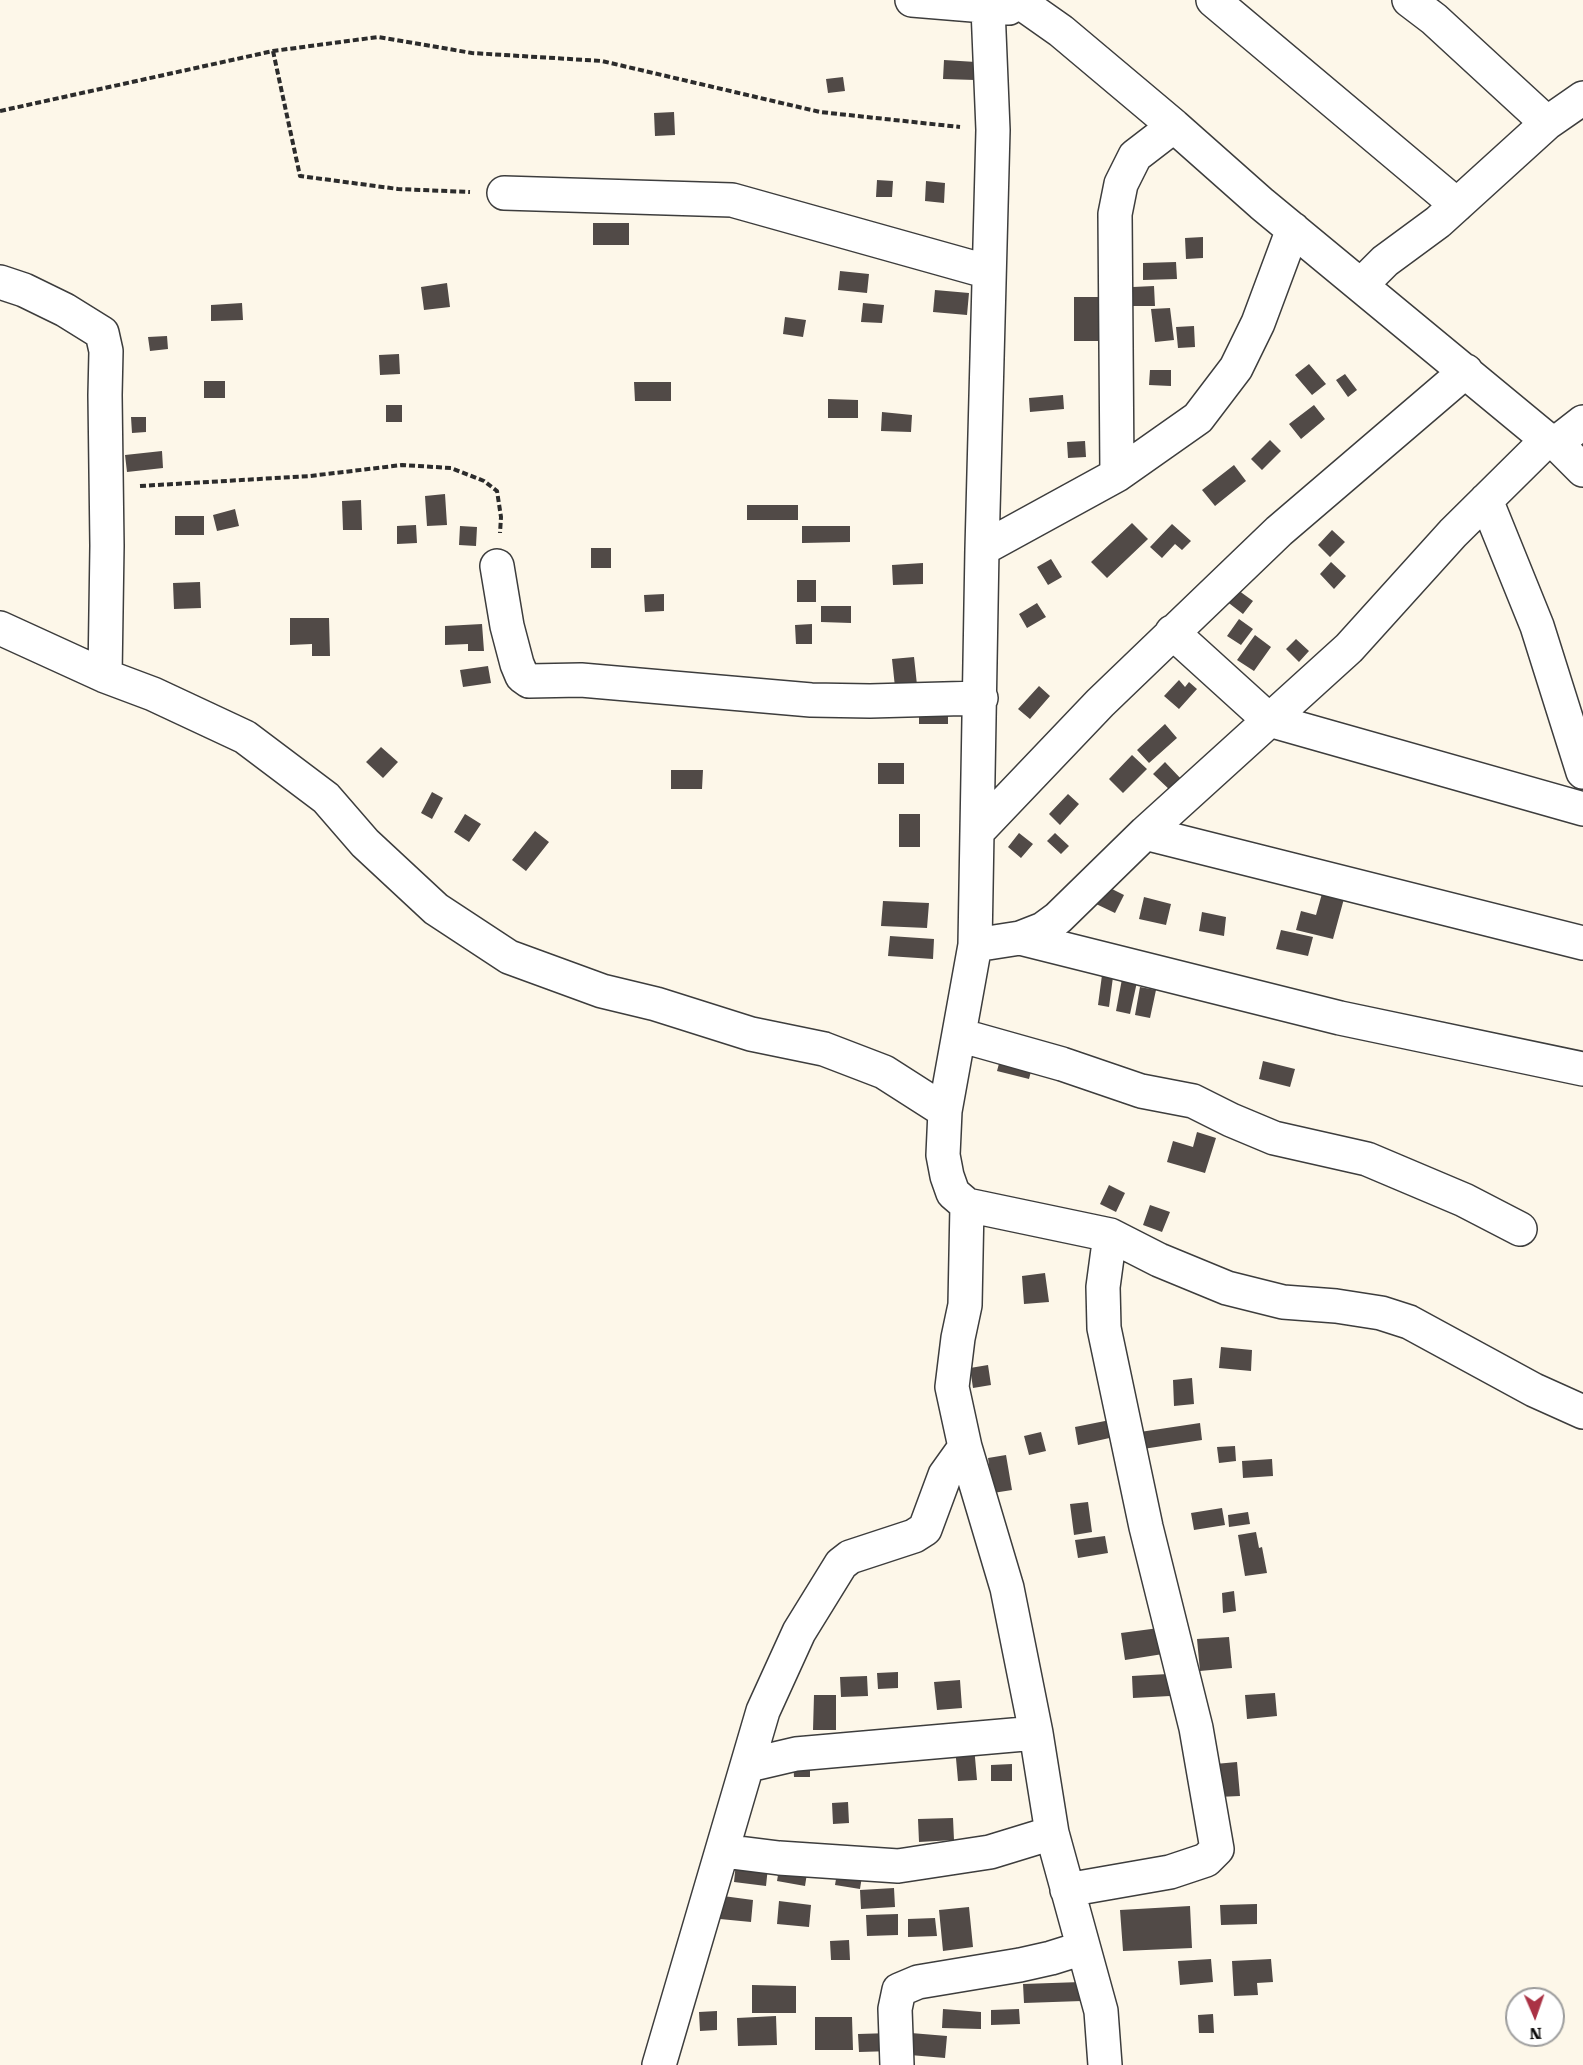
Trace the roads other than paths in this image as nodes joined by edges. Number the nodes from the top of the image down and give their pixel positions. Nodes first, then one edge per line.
1 (912, 0) edge
2 (1214, 0) edge
3 (1409, 0) edge
4 (1020, 4) edge
5 (1583, 98) edge
6 (1547, 123) junction
7 (1174, 126) junction
8 (504, 193) road end
9 (1457, 205) junction
10 (1293, 229) junction
11 (989, 272) junction
12 (0, 282) edge
13 (1361, 285) junction
14 (1466, 371) junction
15 (1583, 422) edge
16 (1552, 441) junction
17 (1583, 470) edge
18 (1117, 475) junction
19 (1486, 500) junction
20 (982, 549) junction
21 (497, 566) road end
22 (0, 628) edge
23 (1172, 632) junction
24 (105, 676) junction
25 (981, 698) junction
26 (1269, 720) junction
27 (1577, 730) edge
28 (1583, 772) edge
29 (1583, 809) edge
30 (977, 832) junction
31 (1145, 833) junction
32 (1020, 938) junction
33 (1583, 943) edge
34 (975, 945) junction
35 (959, 1035) junction
36 (1583, 1069) edge
37 (945, 1111) junction
38 (967, 1204) junction
39 (1520, 1229) dead end
40 (1110, 1235) junction
41 (1583, 1412) edge
42 (965, 1447) junction
43 (1036, 1734) junction
44 (749, 1765) junction
45 (1052, 1833) junction
46 (723, 1851) junction
47 (1067, 1890) junction
48 (1083, 1948) junction
49 (659, 2065) edge
50 (897, 2065) edge
51 (1105, 2065) edge

1 - 4 street
2 - 9 street
3 - 6 street
4 - 7 street
4 - 11 street
5 - 6 street
6 - 9 street
7 - 10 street
7 - 18 street
8 - 11 street
9 - 13 street
10 - 13 street
10 - 18 street
11 - 20 street
12 - 24 street
13 - 14 street
14 - 16 street
14 - 23 street
15 - 16 street
16 - 17 street
16 - 19 street
18 - 20 street
19 - 26 street
19 - 27 street
20 - 25 street
21 - 25 street
22 - 24 street
23 - 26 street
23 - 30 street
24 - 37 street
25 - 30 street
26 - 29 street
26 - 31 street
27 - 28 street
30 - 34 street
31 - 32 street
31 - 33 street
32 - 34 street
32 - 36 street
34 - 35 street
35 - 37 street
35 - 39 street
37 - 38 street
38 - 40 street
38 - 42 street
40 - 41 street
40 - 47 street
42 - 43 street
42 - 44 street
43 - 44 street
43 - 45 street
44 - 46 street
45 - 46 street
45 - 47 street
46 - 49 street
47 - 48 street
48 - 50 street
48 - 51 street

